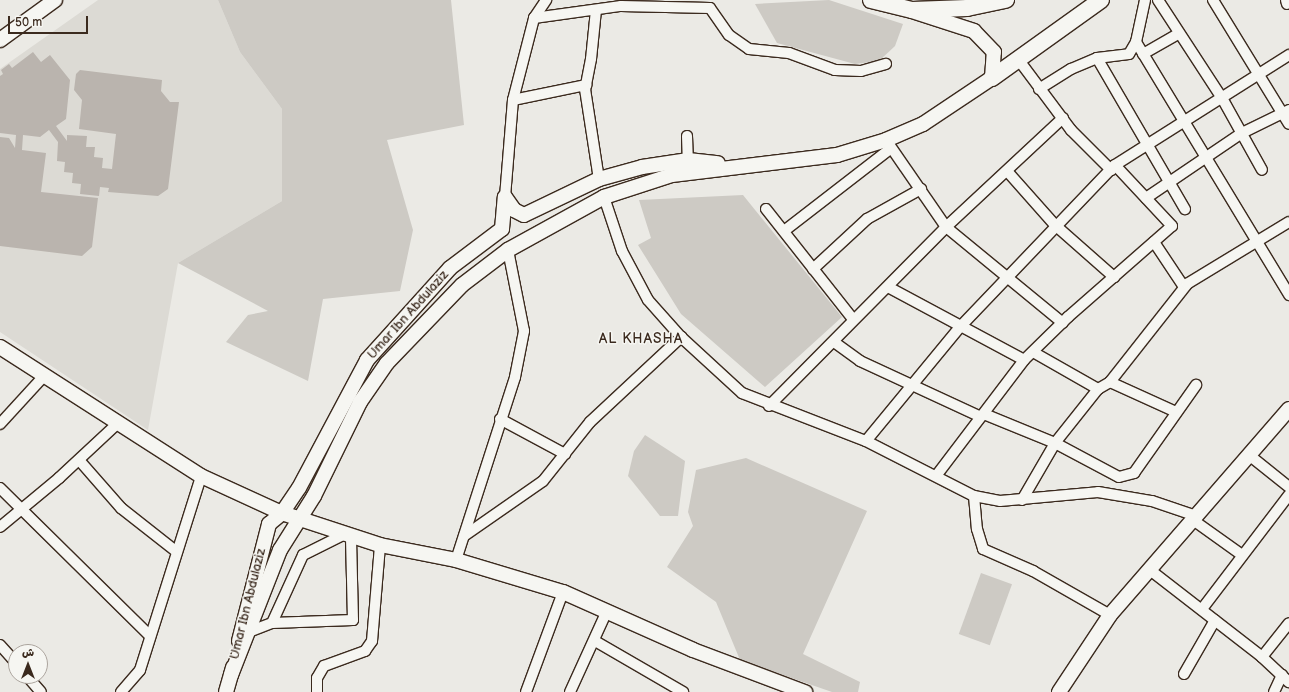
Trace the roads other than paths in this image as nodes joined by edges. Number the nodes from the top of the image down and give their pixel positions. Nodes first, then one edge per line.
1 (55, 0) edge
2 (546, 0) edge
3 (872, 0) edge
4 (1006, 0) edge
5 (1101, 0) edge
6 (1145, 0) edge
7 (1158, 0) edge
8 (1213, 0) edge
9 (621, 3) edge
10 (965, 4) edge
11 (596, 10) junction
12 (912, 10) junction
13 (534, 18) junction
14 (1178, 34) junction
15 (0, 40) edge
16 (1136, 42) junction
17 (1143, 54) junction
18 (1289, 55) edge
19 (1097, 58) junction
20 (1018, 59) junction
21 (886, 64) dead end
22 (1260, 74) junction
23 (992, 78) junction
24 (586, 85) junction
25 (1039, 89) junction
26 (1222, 98) junction
27 (514, 100) junction
28 (1286, 112) edge
29 (1063, 118) junction
30 (1185, 121) junction
31 (1289, 124) edge
32 (1242, 134) junction
33 (687, 136) dead end
34 (888, 145) junction
35 (1148, 145) junction
36 (1208, 158) junction
37 (688, 160) junction
38 (735, 166) junction
39 (1113, 168) junction
40 (1262, 170) dead end
41 (1007, 171) junction
42 (599, 179) junction
43 (1170, 183) junction
44 (921, 189) junction
45 (505, 197) junction
46 (604, 197) junction
47 (1146, 198) junction
48 (1185, 209) dead end
49 (766, 210) dead end
50 (1289, 222) edge
51 (1055, 225) junction
52 (946, 227) junction
53 (784, 231) junction
54 (1256, 240) junction
55 (1154, 242) junction
56 (508, 250) junction
57 (813, 269) junction
58 (1114, 277) junction
59 (1008, 278) junction
60 (888, 287) junction
61 (1184, 288) junction
62 (1289, 295) edge
63 (853, 319) junction
64 (1063, 323) junction
65 (960, 326) junction
66 (681, 337) junction
67 (834, 342) junction
68 (0, 347) edge
69 (1033, 352) junction
70 (1024, 360) junction
71 (44, 376) junction
72 (1110, 382) junction
73 (1196, 385) dead end
74 (911, 386) junction
75 (1098, 388) junction
76 (769, 406) junction
77 (1289, 409) edge
78 (1176, 412) junction
79 (982, 415) junction
80 (500, 419) junction
81 (119, 422) junction
82 (0, 424) edge
83 (866, 441) junction
84 (1055, 443) junction
85 (565, 454) junction
86 (1249, 455) junction
87 (79, 460) junction
88 (201, 476) junction
89 (936, 476) junction
90 (1289, 486) edge
91 (0, 488) edge
92 (1289, 495) edge
93 (974, 496) junction
94 (1022, 500) junction
95 (18, 509) junction
96 (282, 513) junction
97 (1195, 518) junction
98 (299, 519) junction
99 (0, 527) edge
100 (348, 535) junction
101 (464, 536) junction
102 (380, 545) junction
103 (177, 552) junction
104 (1242, 555) junction
105 (456, 560) junction
106 (1150, 570) junction
107 (563, 592) junction
108 (1202, 609) junction
109 (606, 613) junction
110 (1110, 615) junction
111 (1215, 620) junction
112 (272, 623) junction
113 (1289, 623) edge
114 (251, 631) junction
115 (150, 636) junction
116 (595, 641) junction
117 (1, 647) edge
118 (8, 654) edge
119 (1262, 657) junction
120 (1184, 674) dead end
121 (231, 675) junction
122 (1286, 678) edge
123 (34, 684) edge
124 (780, 687) edge
125 (41, 692) edge
126 (121, 692) edge
127 (226, 692) edge
128 (317, 692) edge
129 (526, 692) edge
130 (570, 692) edge
131 (683, 692) edge
132 (805, 692) edge
133 (1059, 692) edge
134 (1274, 692) edge

1 - 15 street
2 - 13 street
3 - 12 main road
4 - 10 main road
5 - 20 main road
6 - 16 street
7 - 14 street
8 - 22 street
9 - 11 street
9 - 21 street
10 - 12 main road
11 - 13 street
11 - 24 street
12 - 23 street
13 - 27 street
14 - 17 street
14 - 26 street
16 - 17 street
16 - 19 street
17 - 30 street
18 - 22 street
19 - 25 street
19 - 35 street
20 - 23 main road
20 - 25 street
22 - 26 street
22 - 28 street
23 - 34 street, Umar Ibn Abdulaziz
24 - 27 street
24 - 42 street
25 - 29 street
26 - 30 street
26 - 32 street
27 - 45 street
28 - 31 street
28 - 32 street
29 - 39 street
29 - 41 street
30 - 35 street
30 - 36 street
32 - 36 street
32 - 40 street
33 - 37 street
34 - 38 street, Umar Ibn Abdulaziz
34 - 44 street
34 - 53 street
35 - 39 street
35 - 43 street
36 - 43 street
36 - 54 street
37 - 38 street, Umar Ibn Abdulaziz
37 - 42 street, Umar Ibn Abdulaziz
38 - 46 street, Umar Ibn Abdulaziz
39 - 47 street
39 - 51 street
41 - 51 street
41 - 52 street
42 - 45 street, Umar Ibn Abdulaziz
43 - 47 street
43 - 48 street
44 - 52 street
44 - 57 street
45 - 96 street, Umar Ibn Abdulaziz
46 - 56 street, Umar Ibn Abdulaziz
46 - 66 street
47 - 55 street
49 - 53 street
50 - 54 street
51 - 58 street
51 - 59 street
52 - 59 street
52 - 60 street
53 - 57 street
54 - 61 street
54 - 62 street
55 - 58 street
55 - 61 street
56 - 80 street
56 - 98 street, Umar Ibn Abdulaziz
57 - 63 street
58 - 64 street
59 - 64 street
59 - 65 street
60 - 63 street
60 - 65 street
61 - 72 street
63 - 67 street
64 - 69 street
65 - 70 street
65 - 74 street
66 - 76 street
66 - 85 street
67 - 74 street
67 - 76 street
68 - 71 street
69 - 70 street
69 - 75 street
70 - 79 street
71 - 81 street
71 - 82 street
72 - 75 street
72 - 78 street
73 - 78 street
74 - 79 street
74 - 83 street
75 - 84 street
76 - 83 street
77 - 86 street
78 - 84 street
79 - 84 street
79 - 89 street
80 - 85 street
80 - 101 street
81 - 87 street
81 - 88 street
83 - 89 street
84 - 94 street
85 - 101 street
86 - 90 street
86 - 97 street
87 - 95 street
87 - 103 street
88 - 96 street
88 - 103 street
89 - 93 street
91 - 95 street
92 - 104 street
93 - 94 street
93 - 110 street
94 - 97 street
95 - 99 street
95 - 115 street
96 - 98 street
96 - 121 street, Umar Ibn Abdulaziz
97 - 104 street
97 - 106 street
98 - 100 street
98 - 114 street, Umar Ibn Abdulaziz
100 - 102 street
100 - 112 street
100 - 112 street
101 - 105 street
102 - 105 street
102 - 128 street
103 - 115 street
104 - 108 street
105 - 107 street
106 - 108 street
106 - 110 street
107 - 109 street
107 - 129 street
108 - 111 street
109 - 116 street
109 - 124 street
110 - 133 street
111 - 119 street
111 - 120 street
112 - 114 street
113 - 119 street
114 - 121 street, Umar Ibn Abdulaziz
115 - 126 street
116 - 130 street
116 - 131 street
117 - 118 street
119 - 122 street
121 - 127 street, Umar Ibn Abdulaziz
122 - 134 street
123 - 125 street
124 - 132 street

